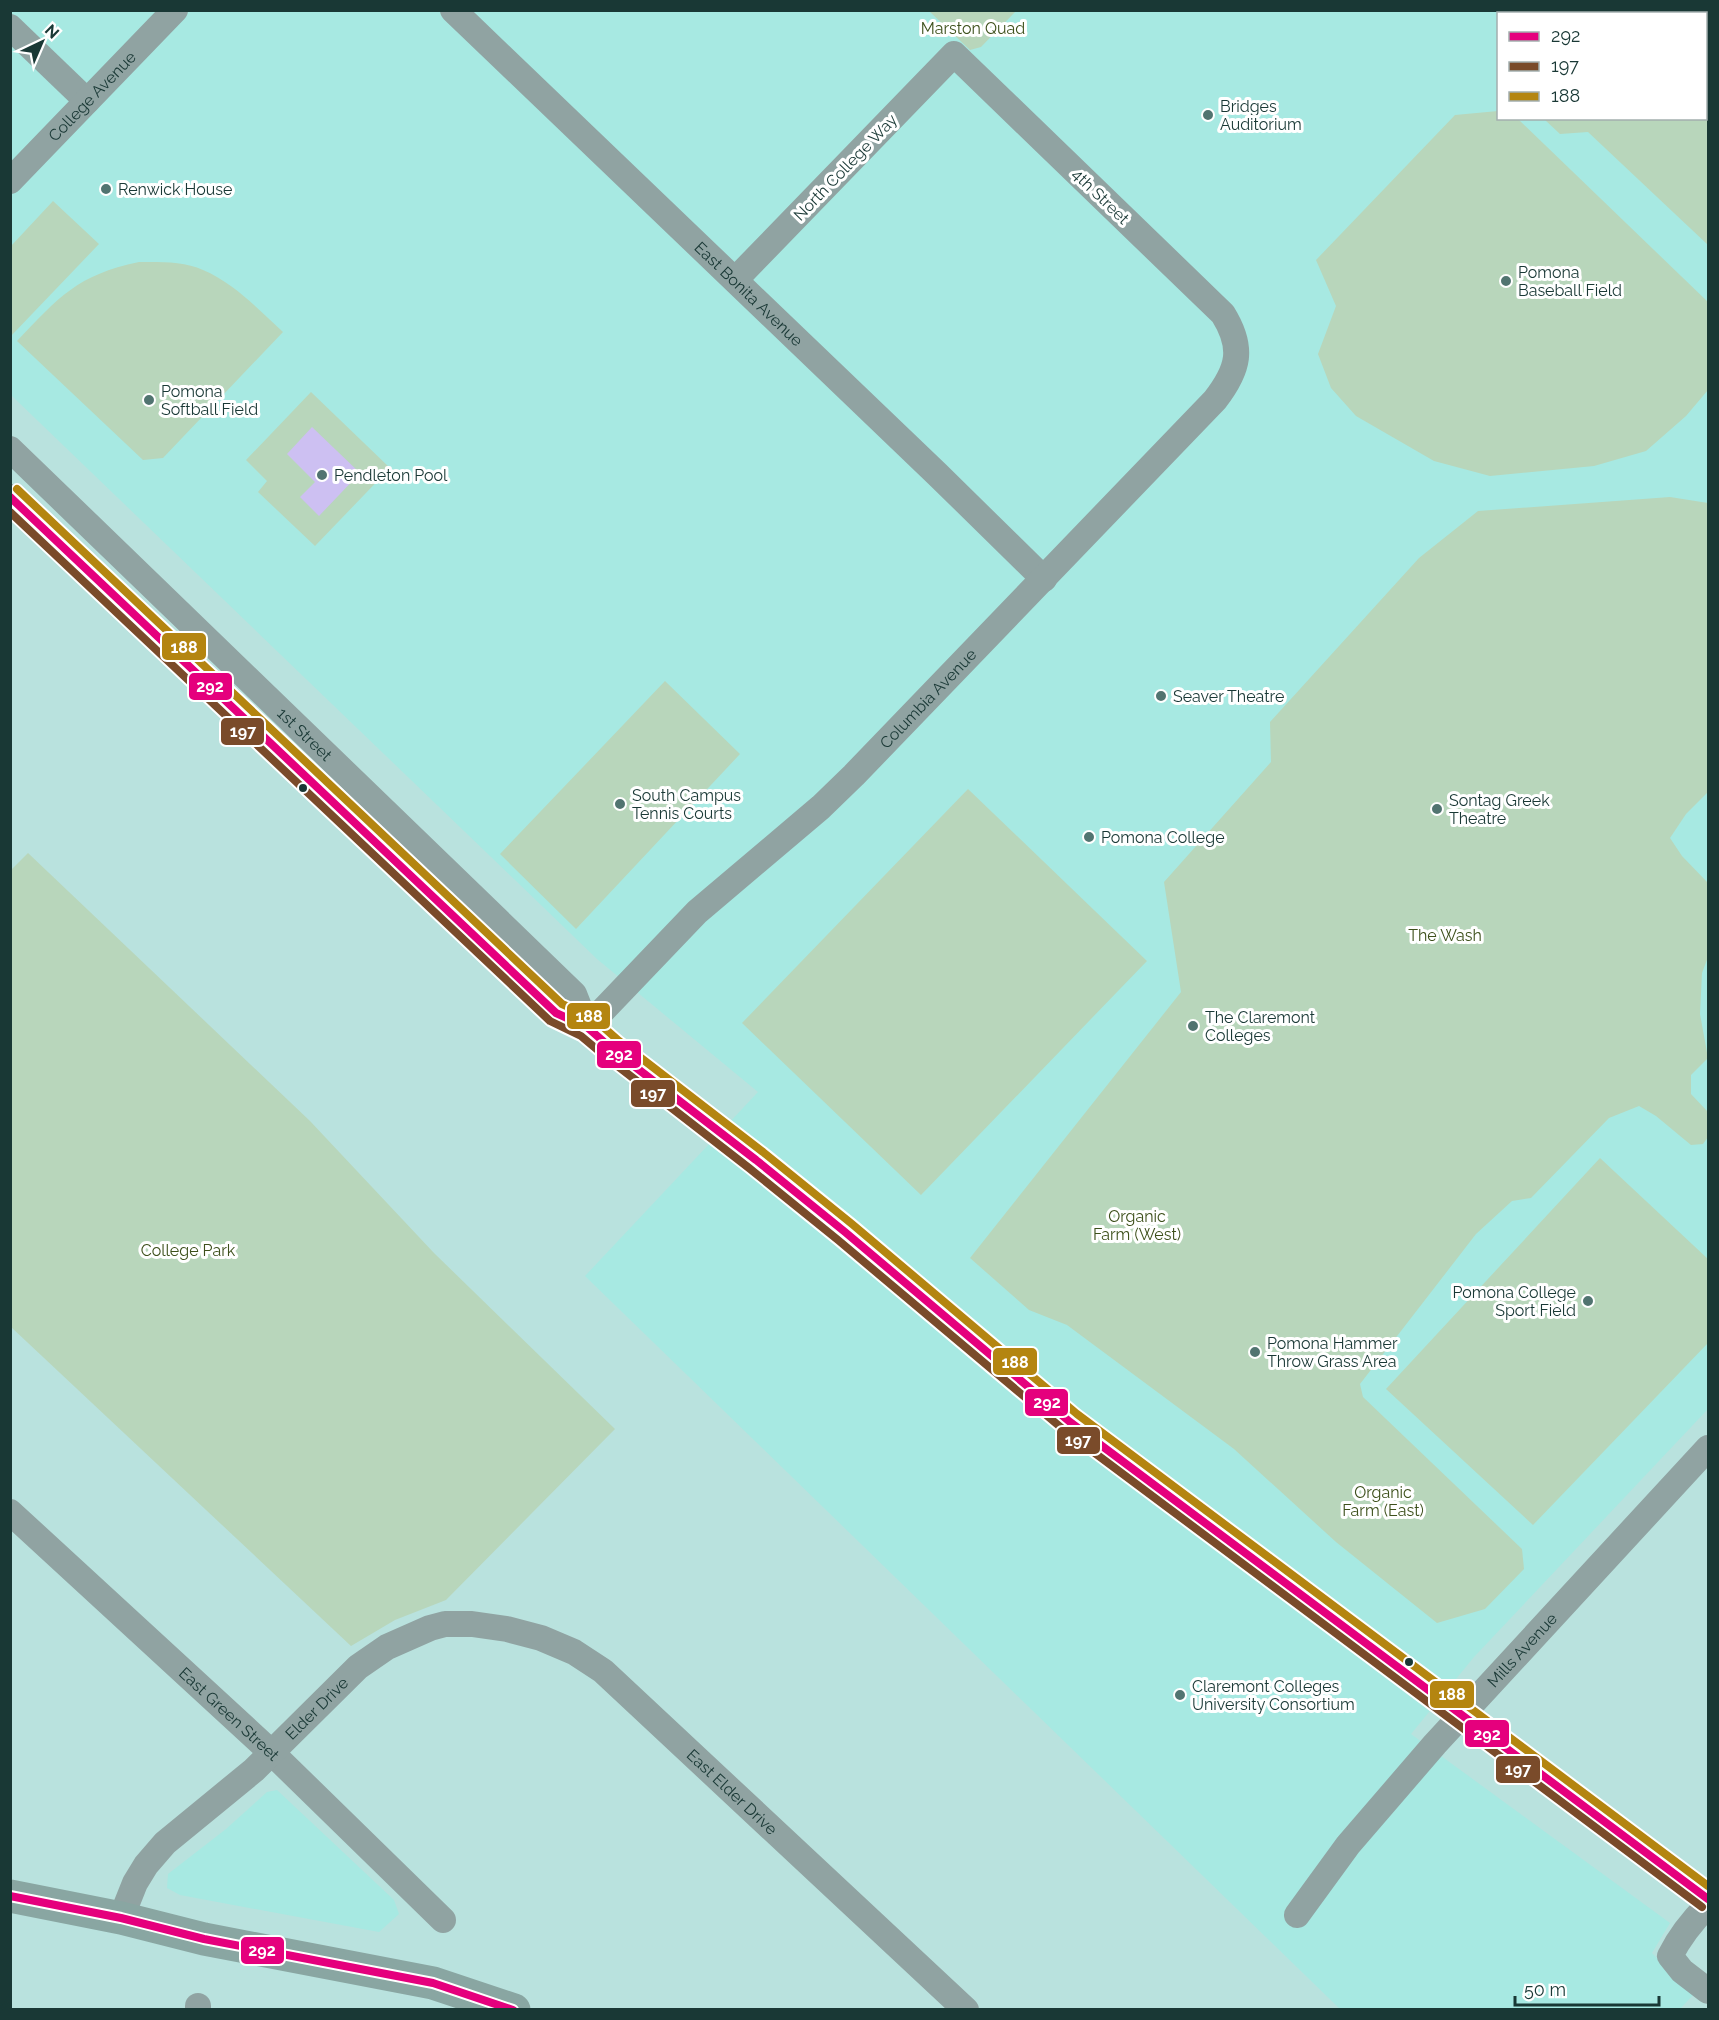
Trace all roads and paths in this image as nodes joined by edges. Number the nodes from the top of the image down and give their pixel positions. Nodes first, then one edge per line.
1 (175, 10) edge
2 (453, 10) edge
3 (10, 27) edge
4 (954, 54) joint
5 (87, 101) junction
6 (10, 182) edge
7 (735, 280) junction
8 (1237, 345) joint
9 (10, 448) edge
10 (10, 497) edge
11 (1044, 579) junction
12 (586, 1027) junction
13 (1708, 1448) edge
14 (10, 1512) edge
15 (472, 1624) joint
16 (1461, 1715) junction
17 (272, 1753) junction
18 (10, 1896) edge
19 (1708, 1899) edge
20 (1708, 1905) edge
21 (1297, 1915) dead end
22 (121, 1918) junction
23 (443, 1920) dead end
24 (1708, 1991) edge
25 (513, 2010) edge
26 (966, 2010) edge

1 - 5 street, College Avenue
2 - 7 street, East Bonita Avenue
3 - 5 street
4 - 7 street, North College Way
4 - 8 street, 4th Street
5 - 6 street, College Avenue
7 - 11 street, East Bonita Avenue
8 - 11 street, Columbia Avenue
9 - 12 street, 1st Street
10 - 12 street, 1st Street
11 - 12 street, Columbia Avenue
12 - 16 street, 1st Street
13 - 16 street, Mills Avenue
14 - 17 street, East Green Street
15 - 17 street, Elder Drive
15 - 26 street, East Elder Drive
16 - 19 street, 1st Street
16 - 21 street, Mills Avenue
17 - 22 street, Elder Drive
17 - 23 street, East Green Street
18 - 22 main road
20 - 24 street
22 - 25 main road

